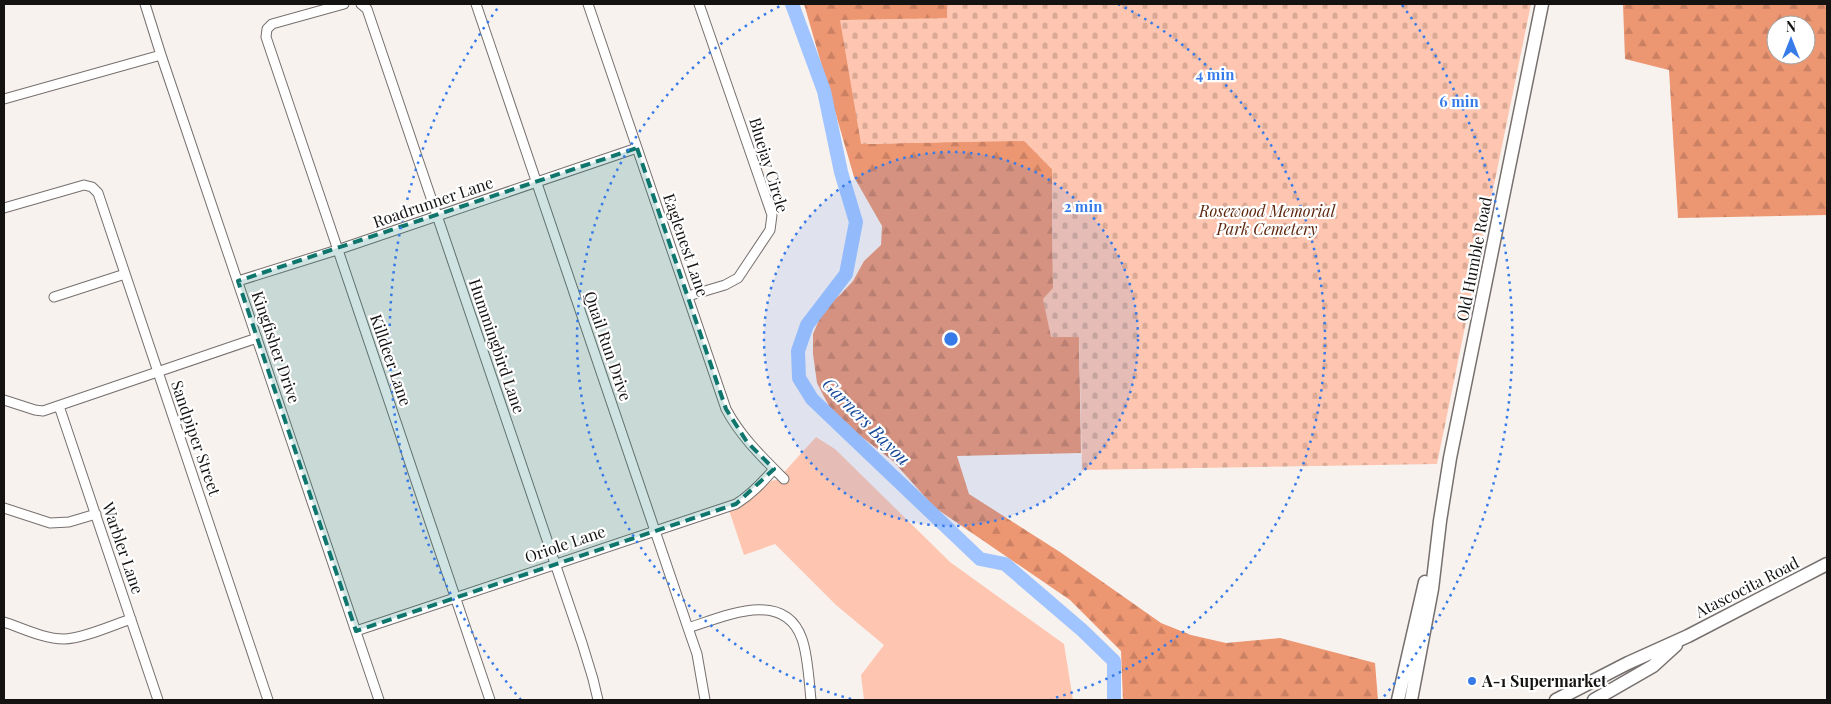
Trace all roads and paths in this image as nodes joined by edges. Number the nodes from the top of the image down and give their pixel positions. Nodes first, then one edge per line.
1 (145, 4) edge
2 (344, 4) edge
3 (361, 4) edge
4 (476, 4) edge
5 (588, 4) edge
6 (699, 4) edge
7 (1542, 4) edge
8 (160, 55) junction
9 (4, 99) edge
10 (637, 148) junction
11 (536, 182) junction
12 (4, 208) edge
13 (437, 216) junction
14 (338, 250) junction
15 (125, 274) junction
16 (238, 281) junction
17 (688, 296) junction
18 (54, 297) dead end
19 (256, 338) junction
20 (158, 372) junction
21 (4, 400) edge
22 (59, 406) junction
23 (774, 469) junction
24 (784, 479) dead end
25 (4, 508) edge
26 (96, 514) junction
27 (1440, 522) junction
28 (655, 530) junction
29 (555, 564) junction
30 (1827, 564) edge
31 (455, 598) junction
32 (131, 619) junction
33 (4, 622) edge
34 (688, 628) junction
35 (356, 631) junction
36 (1682, 639) junction
37 (158, 700) edge
38 (268, 700) edge
39 (379, 700) edge
40 (490, 700) edge
41 (598, 700) edge
42 (706, 700) edge
43 (811, 700) edge
44 (1398, 700) edge
45 (1411, 700) edge
46 (1556, 700) edge
47 (1594, 700) edge

1 - 8 street, Kingfisher Drive
2 - 14 street, Killdeer Lane
3 - 13 street, Hummingbird Lane
4 - 11 street, Quail Run Drive
5 - 10 street, Eaglenest Lane
6 - 17 street, Bluejay Circle
7 - 27 main road, Old Humble Road
8 - 9 street
8 - 16 street, Kingfisher Drive
10 - 11 street, Roadrunner Lane
10 - 17 street, Eaglenest Lane
11 - 13 street, Roadrunner Lane
11 - 28 street, Quail Run Drive
12 - 15 street, Sandpiper Street
13 - 14 street, Roadrunner Lane
13 - 29 street, Hummingbird Lane
14 - 16 street, Roadrunner Lane
14 - 31 street, Killdeer Lane
15 - 18 street
15 - 20 street, Sandpiper Street
16 - 19 street, Kingfisher Drive
17 - 23 street, Eaglenest Lane
19 - 20 street
19 - 35 street, Kingfisher Drive
20 - 22 street
20 - 38 street, Sandpiper Street
21 - 22 street
22 - 26 street, Warbler Lane
23 - 24 street, Eaglenest Lane
23 - 28 street, Oriole Lane
25 - 26 street
26 - 32 street, Warbler Lane
27 - 44 main road, Old Humble Road
27 - 45 main road, Old Humble Road
28 - 29 street, Oriole Lane
28 - 34 street, Quail Run Drive
29 - 31 street, Oriole Lane
29 - 41 street, Hummingbird Lane
30 - 36 main road, Atascocita Road
31 - 35 street, Oriole Lane
31 - 40 street, Killdeer Lane
32 - 33 street
32 - 37 street, Warbler Lane
34 - 42 street, Quail Run Drive
34 - 43 street
35 - 39 street, Kingfisher Drive
36 - 46 main road, Atascocita Road
36 - 47 main road, Atascocita Road

